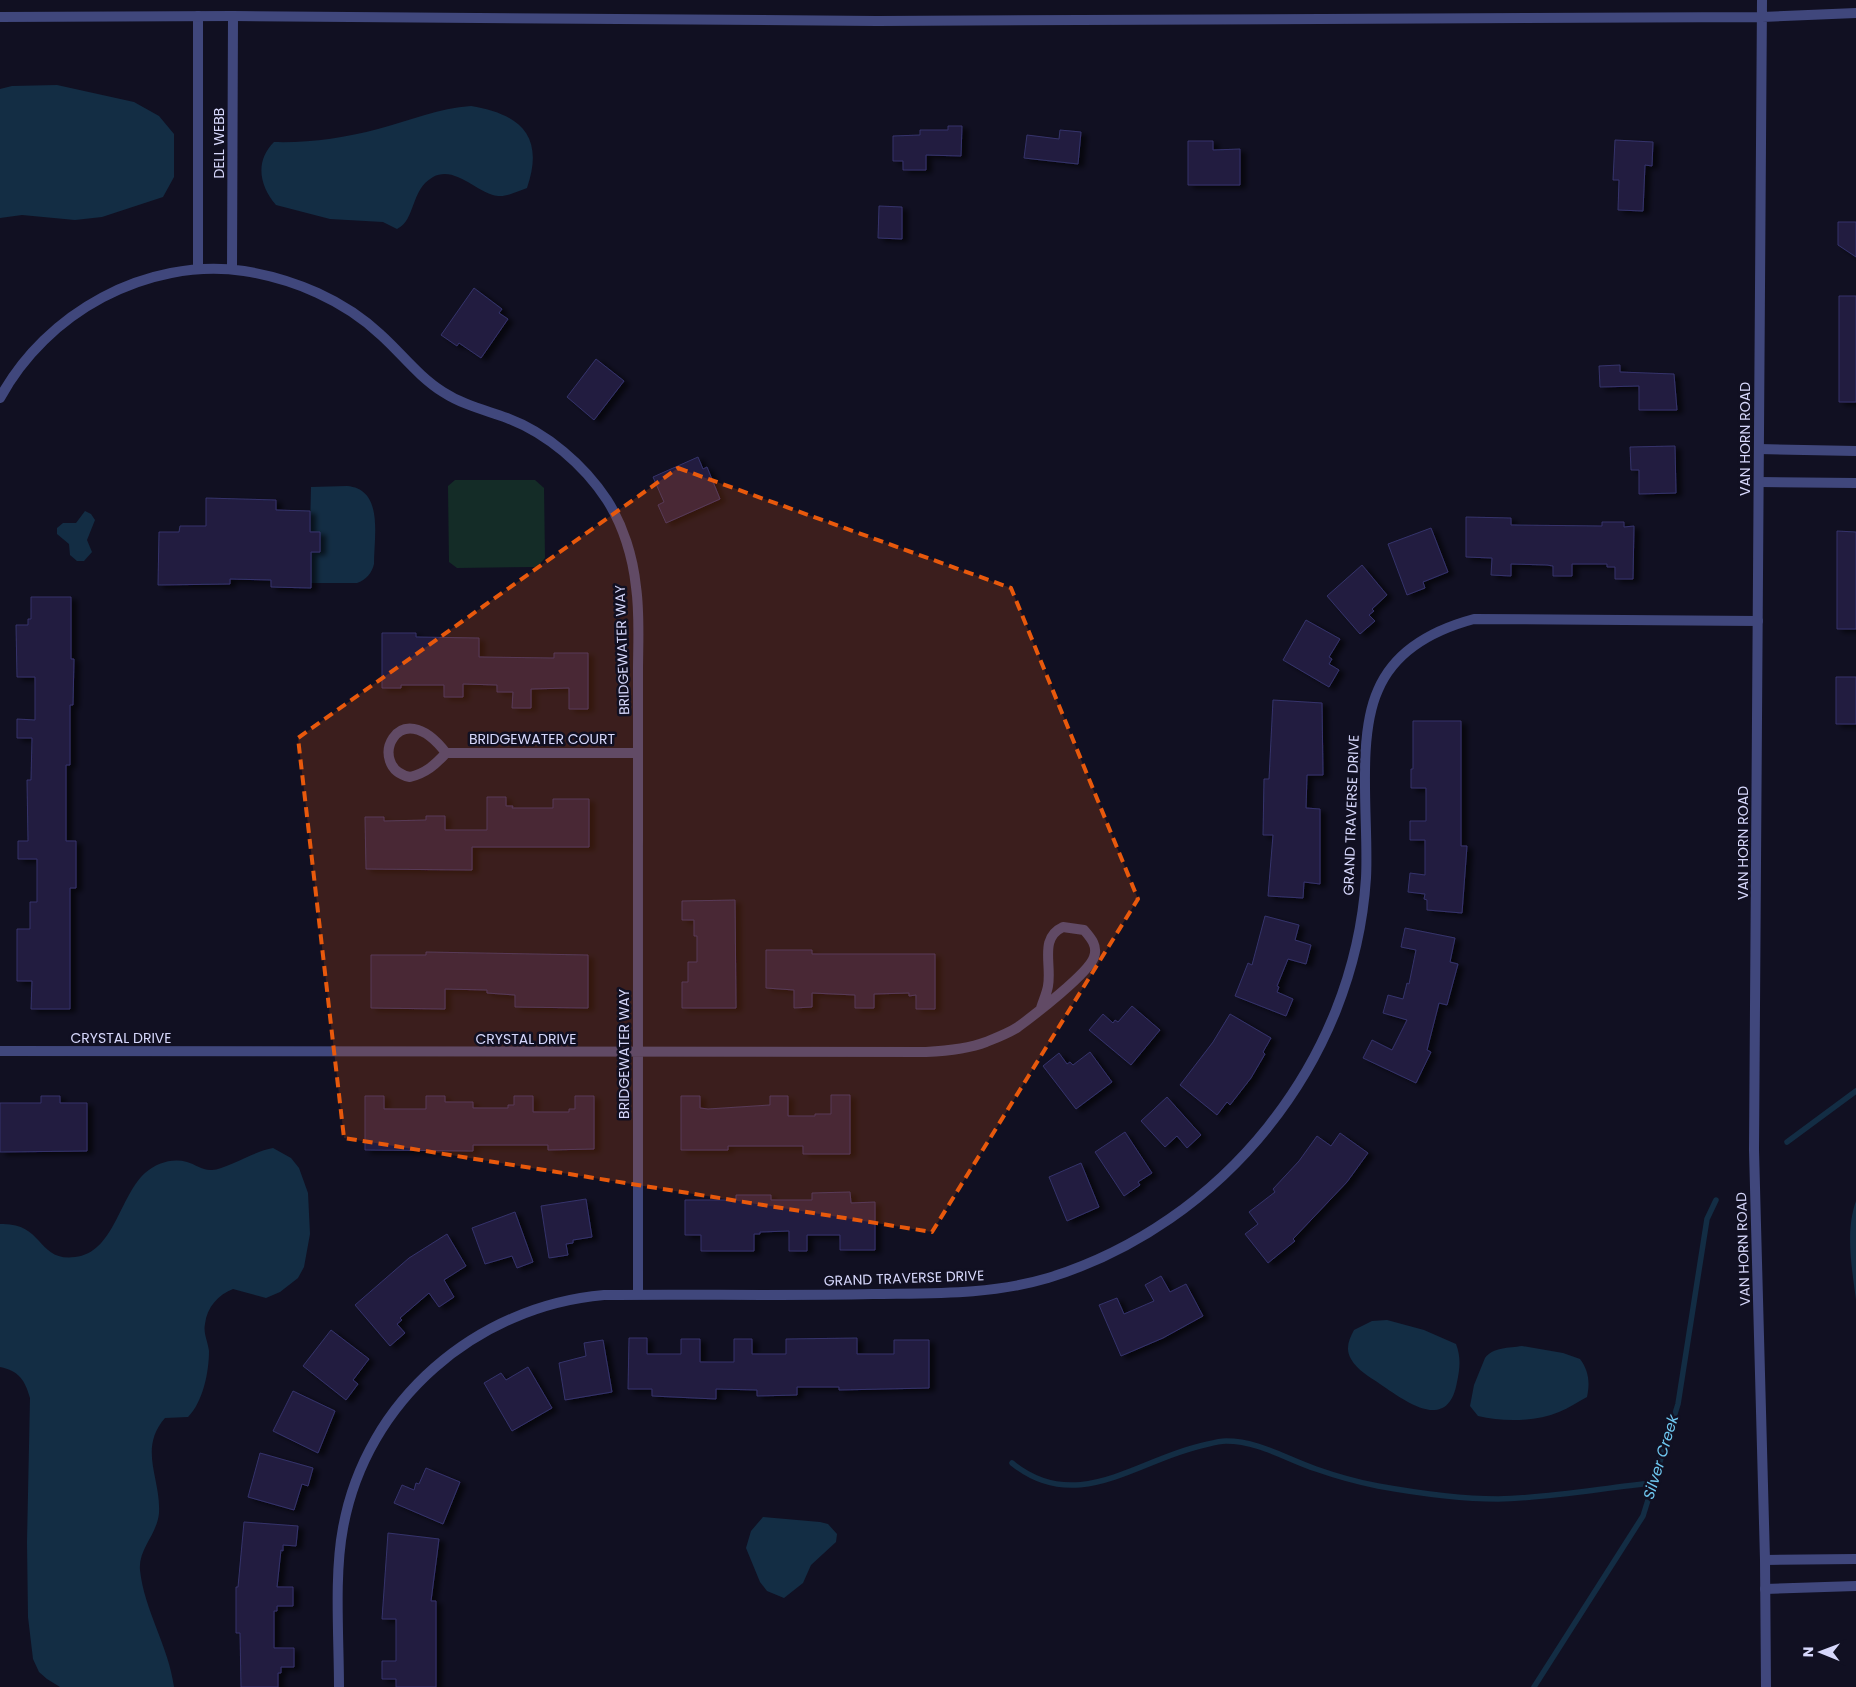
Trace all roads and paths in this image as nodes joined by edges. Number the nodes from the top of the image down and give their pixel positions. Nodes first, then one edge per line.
1 (1762, 0) edge
2 (1856, 12) edge
3 (198, 16) junction
4 (233, 16) junction
5 (1762, 17) junction
6 (0, 18) edge
7 (198, 269) junction
8 (232, 269) junction
9 (0, 398) edge
10 (1759, 449) junction
11 (1856, 451) edge
12 (1759, 482) junction
13 (1856, 483) edge
14 (1758, 621) junction
15 (446, 753) junction
16 (638, 753) junction
17 (1041, 1008) junction
18 (0, 1051) edge
19 (639, 1052) junction
20 (638, 1295) junction
21 (1856, 1559) edge
22 (1765, 1560) junction
23 (1856, 1586) edge
24 (1765, 1589) junction
25 (339, 1687) edge
26 (1766, 1687) edge

1 - 5 street, VAN HORN ROAD
2 - 5 street
3 - 4 street
3 - 6 street
3 - 7 street, DELL WEBB
4 - 5 street
4 - 8 street, DELL WEBB
5 - 10 street, VAN HORN ROAD
7 - 8 street, BRIDGEWATER WAY
7 - 9 street, BRIDGEWATER WAY
8 - 16 street, BRIDGEWATER WAY
10 - 11 street
10 - 12 street, VAN HORN ROAD
12 - 13 street
12 - 14 street, VAN HORN ROAD
14 - 20 street, GRAND TRAVERSE DRIVE
14 - 22 street, VAN HORN ROAD
15 - 15 street
15 - 16 street, BRIDGEWATER COURT
16 - 19 street, BRIDGEWATER WAY
17 - 17 street, CRYSTAL DRIVE
17 - 19 street, CRYSTAL DRIVE
18 - 19 street, CRYSTAL DRIVE
19 - 20 street, BRIDGEWATER WAY
20 - 25 street, GRAND TRAVERSE DRIVE
21 - 22 street
22 - 24 street, VAN HORN ROAD
23 - 24 street
24 - 26 street, VAN HORN ROAD

